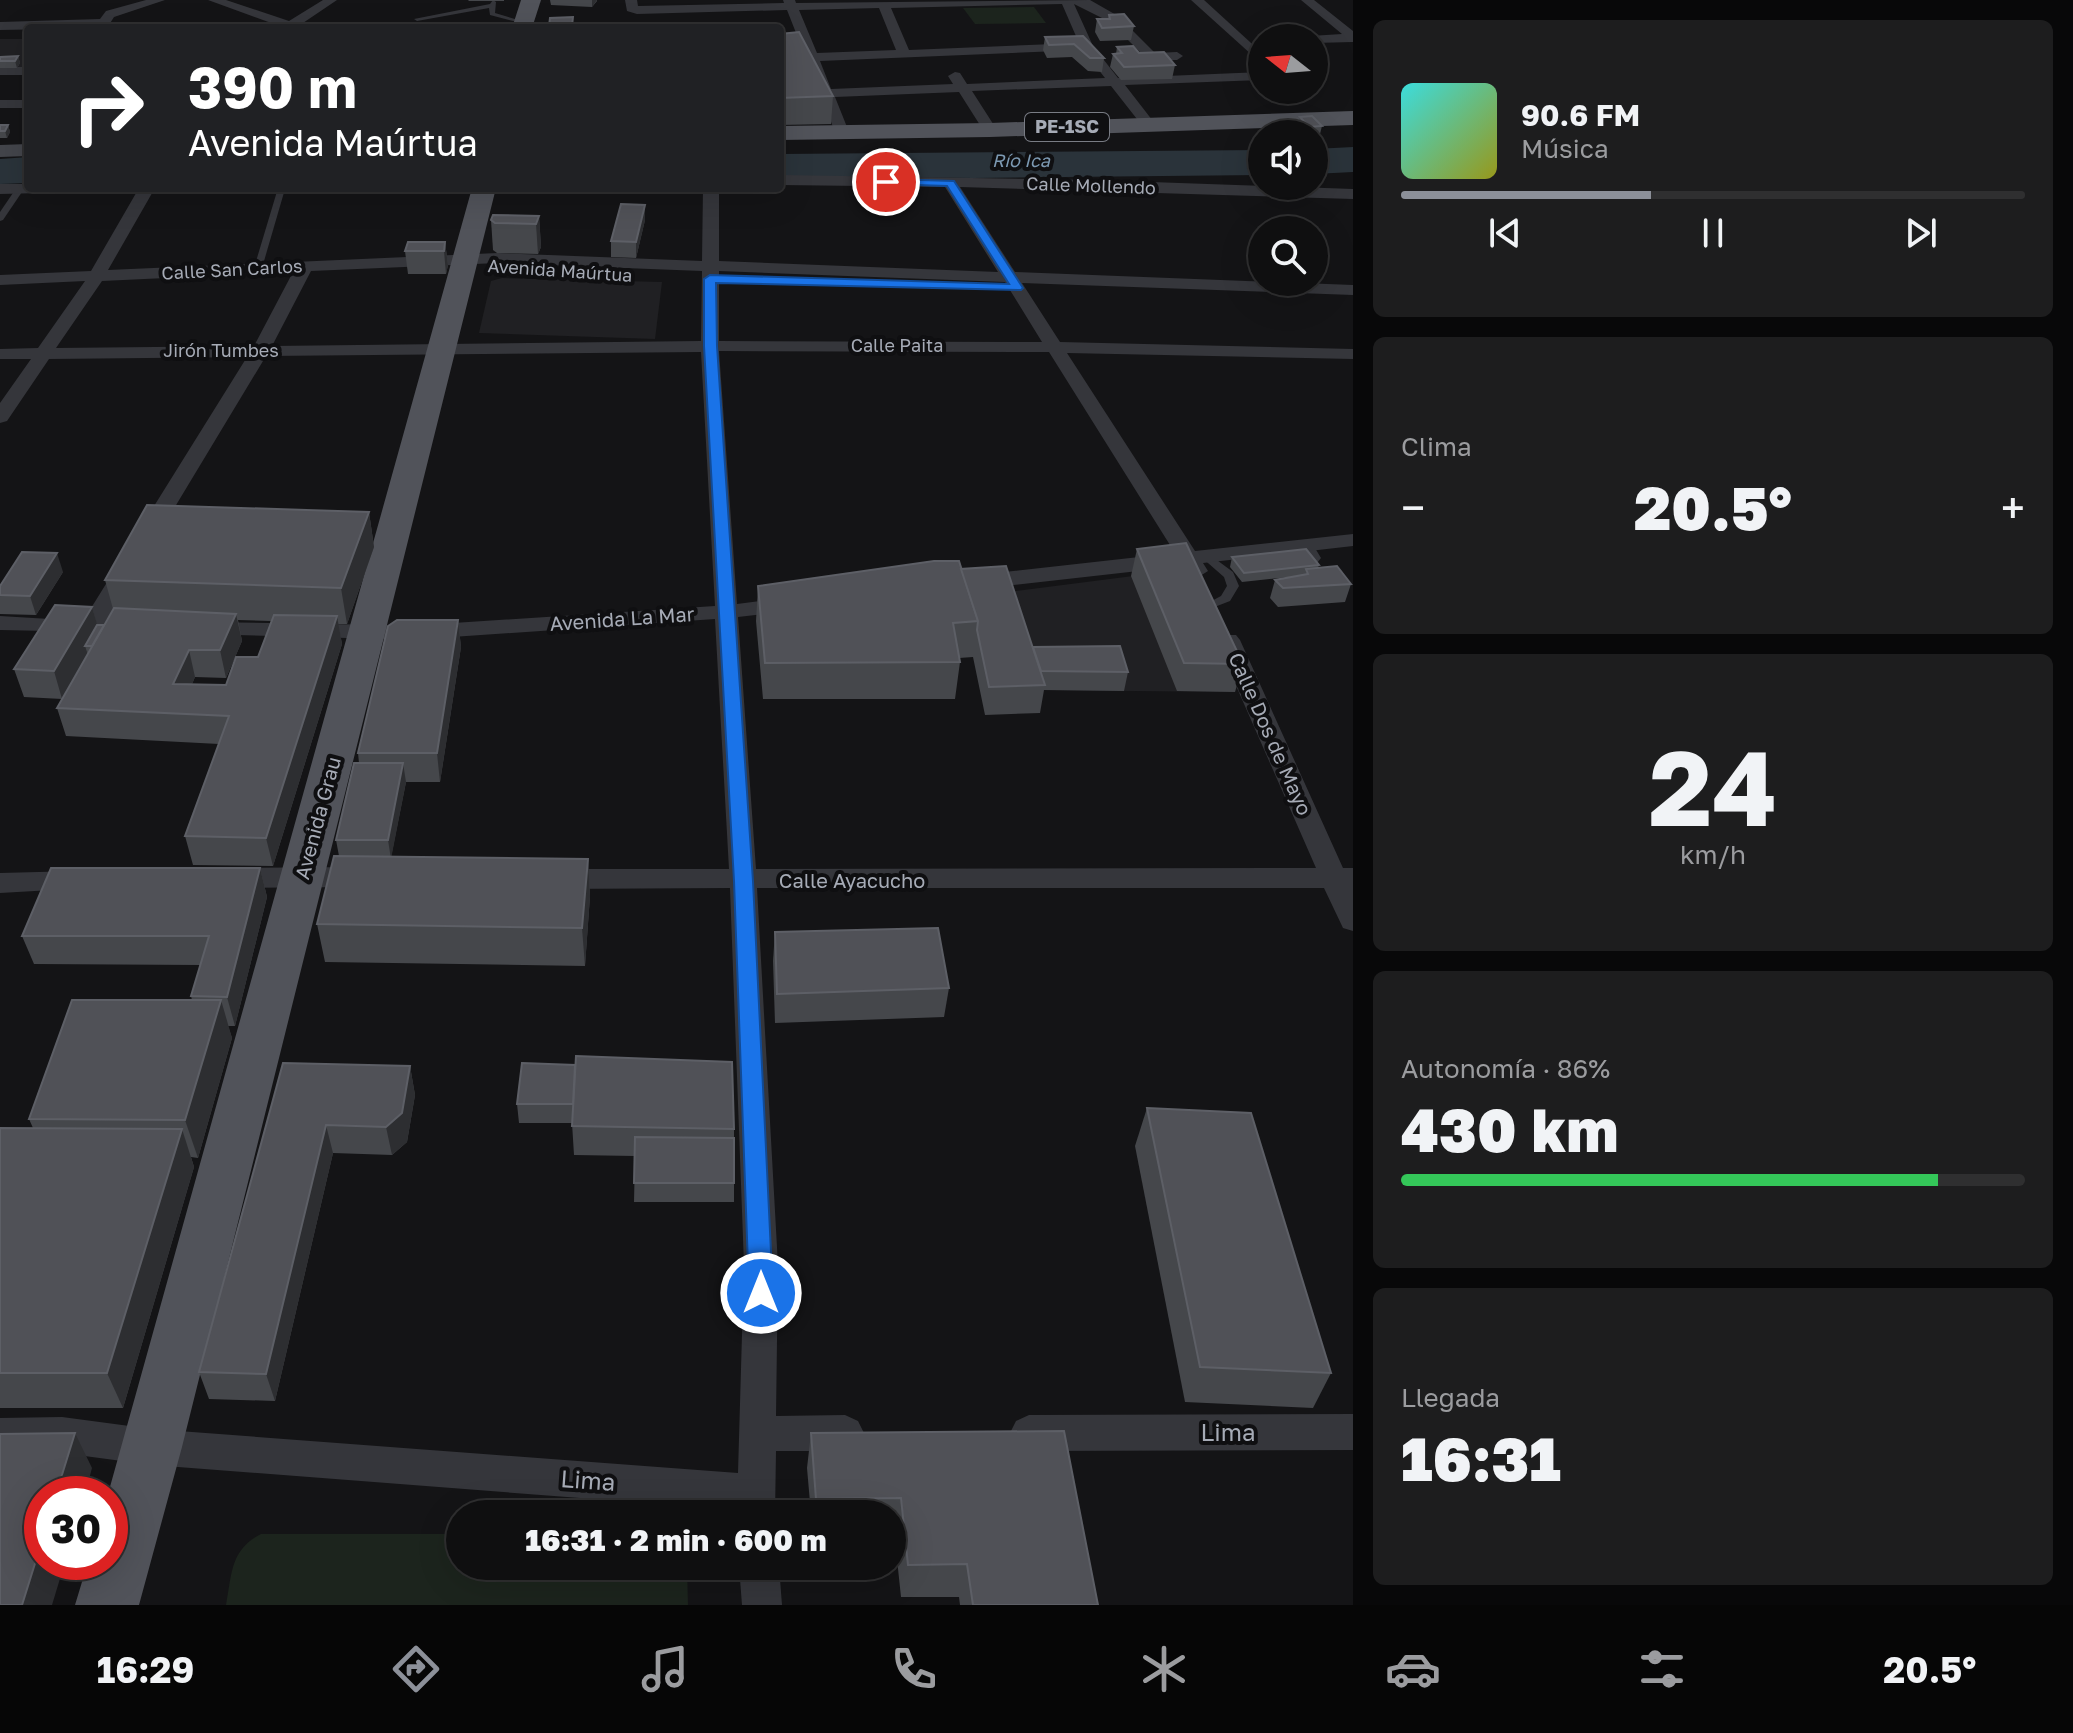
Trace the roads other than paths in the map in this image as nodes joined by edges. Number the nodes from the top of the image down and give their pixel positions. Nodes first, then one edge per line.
1 (159, 0) edge
2 (214, 0) edge
3 (331, 0) edge
4 (531, 0) edge
5 (1082, 0) edge
6 (1197, 0) edge
7 (1307, 0) edge
8 (991, 1) edge
9 (1067, 1) edge
10 (493, 4) edge
11 (632, 4) edge
12 (791, 4) edge
13 (889, 4) edge
14 (417, 19) dead end
15 (103, 24) edge
16 (285, 24) edge
17 (298, 24) edge
18 (518, 24) edge
19 (524, 24) edge
20 (0, 26) edge
21 (24, 26) edge
22 (1353, 38) edge
23 (1328, 39) edge
24 (1241, 42) junction
25 (1248, 42) edge
26 (1087, 47) junction
27 (1248, 48) edge
28 (938, 53) junction
29 (904, 54) junction
30 (1177, 56) dead end
31 (812, 57) junction
32 (1152, 57) junction
33 (1110, 59) junction
34 (0, 71) edge
35 (24, 71) edge
36 (1248, 77) edge
37 (1114, 82) junction
38 (962, 88) junction
39 (828, 93) junction
40 (0, 104) edge
41 (24, 104) edge
42 (1353, 118) edge
43 (1149, 125) junction
44 (990, 130) junction
45 (842, 132) junction
46 (784, 133) edge
47 (24, 150) edge
48 (0, 151) edge
49 (784, 180) edge
50 (950, 183) junction
51 (0, 189) edge
52 (20, 189) junction
53 (24, 189) edge
54 (145, 192) edge
55 (280, 192) edge
56 (483, 192) edge
57 (711, 192) edge
58 (1353, 194) edge
59 (0, 218) edge
60 (464, 262) junction
61 (305, 266) junction
62 (258, 268) junction
63 (709, 273) junction
64 (96, 277) junction
65 (0, 280) edge
66 (1014, 283) junction
67 (1353, 290) edge
68 (1353, 299) edge
69 (710, 346) junction
70 (1053, 347) junction
71 (441, 349) junction
72 (260, 351) junction
73 (45, 353) junction
74 (0, 354) edge
75 (1353, 354) edge
76 (0, 417) edge
77 (1353, 540) edge
78 (1198, 557) junction
79 (958, 585) edge
80 (818, 601) edge
81 (1212, 604) junction
82 (725, 612) junction
83 (0, 623) edge
84 (91, 627) junction
85 (122, 627) edge
86 (183, 629) edge
87 (366, 633) junction
88 (302, 876) junction
89 (381, 877) edge
90 (1344, 878) edge
91 (207, 879) edge
92 (523, 879) edge
93 (96, 881) edge
94 (743, 881) junction
95 (0, 883) edge
96 (1353, 921) edge
97 (1353, 1432) edge
98 (884, 1433) edge
99 (994, 1433) edge
100 (759, 1434) junction
101 (0, 1436) edge
102 (152, 1447) junction
103 (714, 1500) edge
104 (756, 1500) edge
105 (760, 1580) edge
106 (107, 1605) edge
107 (762, 1605) edge

1 - 15 street
2 - 16 street
3 - 17 street
4 - 19 main road
5 - 9 street
5 - 32 street
6 - 24 street
7 - 22 street
8 - 9 street
8 - 13 street
9 - 26 street
10 - 14 lane
10 - 18 lane
11 - 12 street
12 - 13 street
12 - 31 street
13 - 29 street
20 - 21 street
22 - 23 street
24 - 25 street
24 - 27 street
26 - 28 street
26 - 33 street
28 - 29 street
28 - 38 street
29 - 31 street
30 - 32 street
31 - 39 street
32 - 33 street
33 - 37 street
34 - 35 street
36 - 37 street
37 - 38 street
37 - 43 street
38 - 39 street
38 - 44 street
39 - 45 street
40 - 41 street
42 - 43 main road, PE-1SC
43 - 44 main road, PE-1SC
44 - 45 main road, PE-1SC
45 - 46 main road, PE-1SC
47 - 48 street
49 - 50 street, Calle Mollendo
50 - 58 street, Calle Mollendo
50 - 66 street, Calle Dos de Mayo
51 - 52 street
52 - 53 street
52 - 59 lane
54 - 64 street
55 - 62 lane
56 - 60 main road, Avenida Grau
57 - 63 street, Lima
60 - 61 street, Calle San Carlos
60 - 63 street, Avenida Maúrtua
60 - 71 main road, Avenida Grau
61 - 62 street, Calle San Carlos
61 - 72 street
62 - 64 street, Calle San Carlos
63 - 66 street, Avenida Maúrtua
63 - 69 street, Lima
64 - 65 street, Calle San Carlos
64 - 73 street
66 - 67 street, Avenida Maúrtua
66 - 68 street, Avenida Maúrtua
66 - 70 street, Calle Dos de Mayo
69 - 70 street, Calle Paita
69 - 71 street, Calle Paita
69 - 82 street, Lima
70 - 75 street, Calle Paita
70 - 78 street, Calle Dos de Mayo
71 - 72 street, Jirón Tumbes
71 - 87 main road, Avenida Grau
72 - 73 street, Jirón Tumbes
72 - 84 street
73 - 74 street, Jirón Tumbes
73 - 76 street
77 - 78 street
78 - 79 street
78 - 81 street, Calle Dos de Mayo
78 - 81 lane
80 - 82 street, Avenida La Mar
81 - 90 street, Calle Dos de Mayo
82 - 87 street, Avenida La Mar
82 - 94 street, Lima
83 - 84 street
84 - 85 street
86 - 87 street, Avenida La Mar
87 - 88 main road, Avenida Grau
88 - 89 street
88 - 91 street
88 - 102 main road, Avenida Grau
90 - 94 street, Calle Ayacucho
90 - 96 street, Calle Dos de Mayo
92 - 94 street, Calle Ayacucho
93 - 95 street
94 - 100 street, Lima
97 - 99 street, Lima
98 - 100 street
100 - 104 street, Lima
101 - 102 street, Lima
102 - 103 street, Lima
102 - 106 main road, Avenida Grau
105 - 107 street

